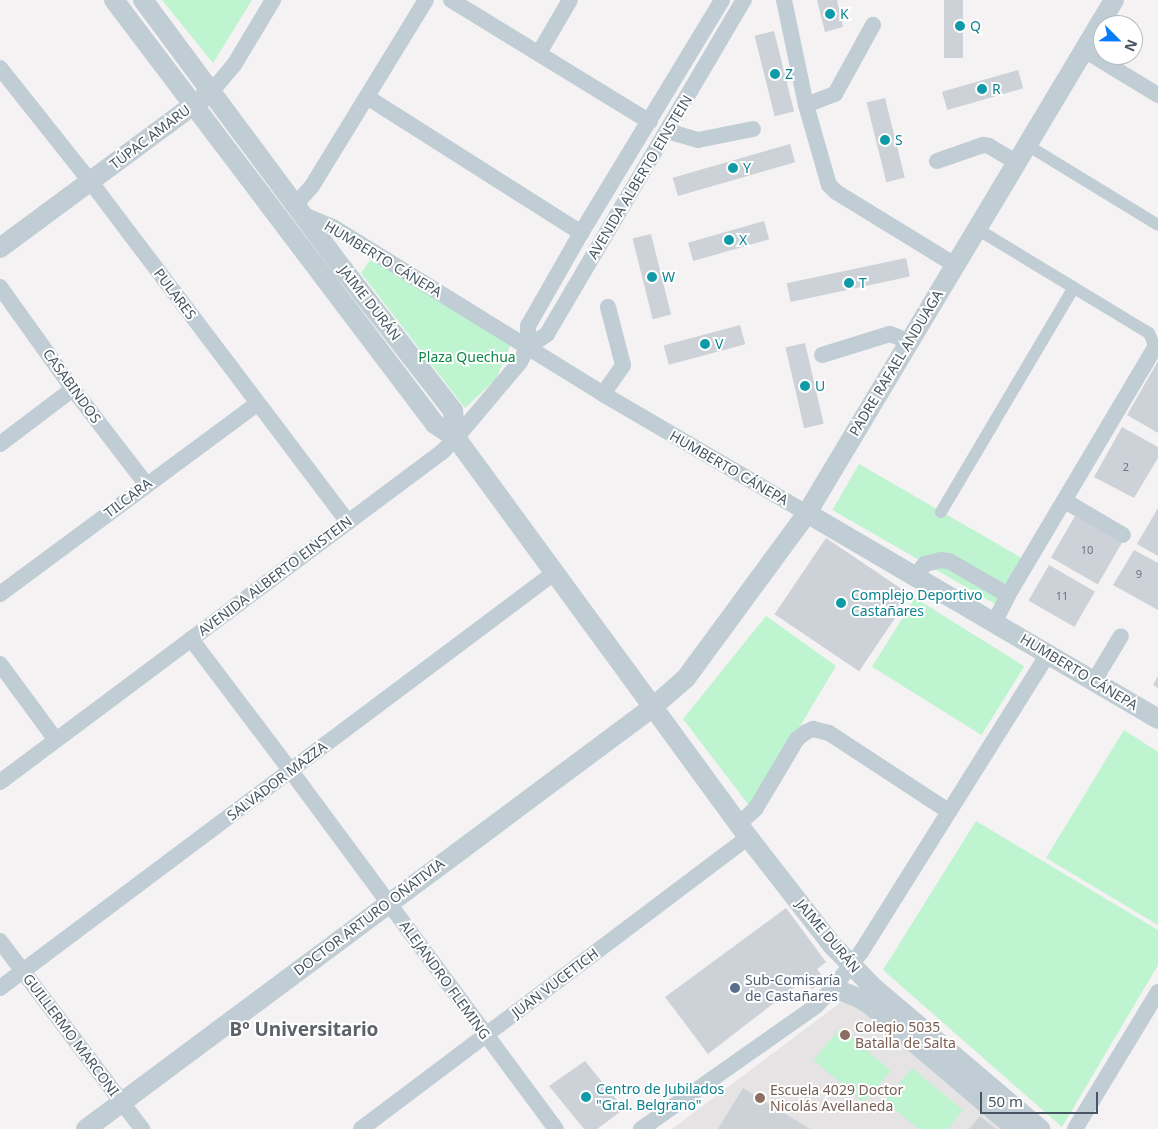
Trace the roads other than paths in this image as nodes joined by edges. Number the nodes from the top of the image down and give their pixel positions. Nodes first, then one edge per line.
1 (114, 0) edge
2 (143, 0) edge
3 (273, 0) edge
4 (426, 0) edge
5 (451, 0) edge
6 (570, 0) edge
7 (722, 0) edge
8 (744, 0) edge
9 (784, 0) edge
10 (1114, 0) edge
11 (873, 25) dead end
12 (1084, 50) junction
13 (539, 53) junction
14 (0, 68) edge
15 (212, 91) junction
16 (1158, 95) edge
17 (367, 98) junction
18 (194, 104) junction
19 (806, 105) junction
20 (650, 122) junction
21 (753, 129) dead end
22 (667, 131) junction
23 (1027, 144) junction
24 (937, 161) dead end
25 (1016, 162) junction
26 (90, 181) junction
27 (299, 210) junction
28 (1158, 225) edge
29 (977, 229) junction
30 (581, 233) junction
31 (0, 248) edge
32 (955, 264) junction
33 (0, 287) edge
34 (1074, 287) junction
35 (608, 308) dead end
36 (908, 341) junction
37 (528, 347) junction
38 (1157, 348) edge
39 (822, 356) dead end
40 (73, 389) junction
41 (603, 394) junction
42 (256, 404) junction
43 (456, 438) junction
44 (0, 444) edge
45 (146, 484) junction
46 (1065, 501) junction
47 (942, 512) dead end
48 (807, 513) junction
49 (348, 522) junction
50 (1123, 535) dead end
51 (554, 573) junction
52 (914, 576) junction
53 (0, 594) edge
54 (1008, 595) junction
55 (994, 623) junction
56 (1121, 636) dead end
57 (191, 640) junction
58 (1048, 654) junction
59 (0, 664) edge
60 (1094, 681) junction
61 (653, 707) junction
62 (1158, 719) edge
63 (56, 740) junction
64 (291, 770) junction
65 (0, 782) edge
66 (948, 811) junction
67 (744, 831) junction
68 (388, 903) junction
69 (0, 941) edge
70 (850, 965) junction
71 (23, 971) junction
72 (0, 988) edge
73 (833, 988) junction
74 (1158, 992) edge
75 (485, 1036) junction
76 (122, 1102) junction
77 (86, 1129) edge
78 (142, 1129) edge
79 (361, 1129) edge
80 (556, 1129) edge
81 (641, 1129) edge
82 (1016, 1129) edge
83 (1040, 1129) edge
84 (1075, 1129) edge

1 - 18 street, JAIME DURÁN
2 - 15 street, JAIME DURÁN
3 - 15 street, TÚPAC AMARU
4 - 17 street
5 - 13 street
6 - 13 street
7 - 20 street, AVENIDA ALBERTO EINSTEIN
8 - 22 street, AVENIDA ALBERTO EINSTEIN
9 - 19 street
10 - 12 street, PADRE RAFAEL ANDUAGA
11 - 19 street
12 - 16 street
12 - 23 street, PADRE RAFAEL ANDUAGA
13 - 20 street
14 - 26 street, PULARES
15 - 18 street, TÚPAC AMARU
15 - 27 street, JAIME DURÁN
17 - 27 street
17 - 30 street
18 - 26 street, TÚPAC AMARU
18 - 43 street, JAIME DURÁN
19 - 32 street
20 - 30 street, AVENIDA ALBERTO EINSTEIN
21 - 22 street
22 - 37 street, AVENIDA ALBERTO EINSTEIN
23 - 25 street, PADRE RAFAEL ANDUAGA
23 - 28 street
24 - 25 street
25 - 29 street, PADRE RAFAEL ANDUAGA
26 - 31 street, TÚPAC AMARU
26 - 42 street, PULARES
27 - 37 street, HUMBERTO CÁNEPA
27 - 43 street, JAIME DURÁN
29 - 32 street, PADRE RAFAEL ANDUAGA
29 - 34 street
30 - 37 street, AVENIDA ALBERTO EINSTEIN
32 - 36 street, PADRE RAFAEL ANDUAGA
33 - 40 street, CASABINDOS
34 - 38 street
34 - 47 street
35 - 41 street
36 - 39 street
36 - 48 street, PADRE RAFAEL ANDUAGA
37 - 41 street, HUMBERTO CÁNEPA
37 - 43 street, AVENIDA ALBERTO EINSTEIN
38 - 46 street
40 - 44 street
40 - 45 street, CASABINDOS
41 - 48 street, HUMBERTO CÁNEPA
42 - 45 street, TILCARA
42 - 49 street, PULARES
43 - 49 street, AVENIDA ALBERTO EINSTEIN
43 - 51 street, JAIME DURÁN
45 - 53 street, TILCARA
46 - 50 street
46 - 54 street
48 - 52 street, HUMBERTO CÁNEPA
48 - 61 street, PADRE RAFAEL ANDUAGA
49 - 57 street, AVENIDA ALBERTO EINSTEIN
51 - 61 street, JAIME DURÁN
51 - 64 street, SALVADOR MAZZA
52 - 54 street
52 - 55 street, HUMBERTO CÁNEPA
54 - 55 street
55 - 58 street, HUMBERTO CÁNEPA
56 - 60 street
57 - 63 street, AVENIDA ALBERTO EINSTEIN
57 - 64 street, ALEJANDRO FLEMING
58 - 60 street, HUMBERTO CÁNEPA
58 - 66 street
59 - 63 street
60 - 62 street, HUMBERTO CÁNEPA
61 - 67 street, JAIME DURÁN
61 - 68 street, DOCTOR ARTURO OÑATIVIA
63 - 65 street, AVENIDA ALBERTO EINSTEIN
64 - 68 street, ALEJANDRO FLEMING
64 - 71 street, SALVADOR MAZZA
66 - 67 street, JUAN VUCETICH
66 - 70 street
67 - 70 street, JAIME DURÁN
67 - 75 street, JUAN VUCETICH
68 - 75 street, ALEJANDRO FLEMING
68 - 76 street, DOCTOR ARTURO OÑATIVIA
69 - 71 street, GUILLERMO MARCONI
70 - 73 street
70 - 83 street, JAIME DURÁN
71 - 72 street, SALVADOR MAZZA
71 - 76 street, GUILLERMO MARCONI
73 - 81 street
73 - 82 street, JAIME DURÁN
74 - 84 street
75 - 79 street, JUAN VUCETICH
75 - 80 street, ALEJANDRO FLEMING
76 - 77 street, DOCTOR ARTURO OÑATIVIA
76 - 78 street, GUILLERMO MARCONI

